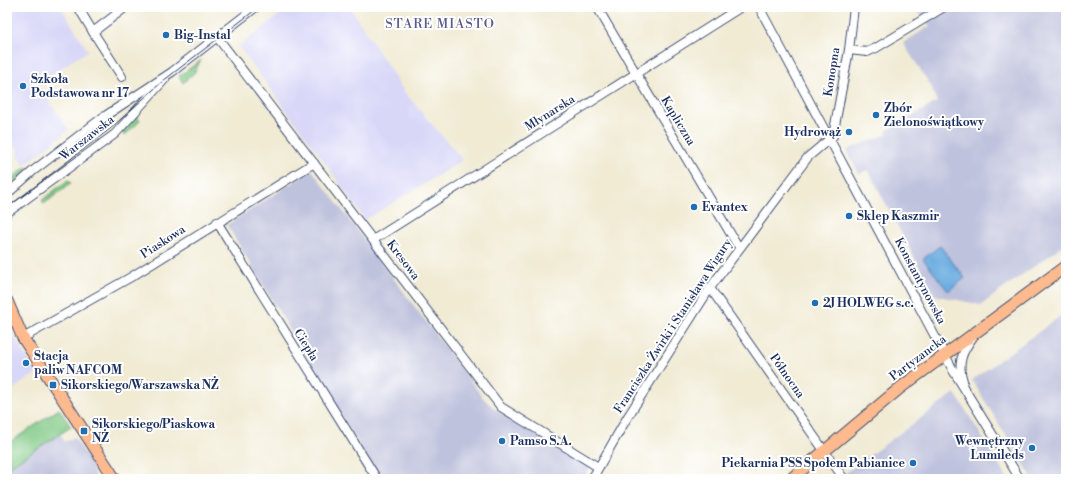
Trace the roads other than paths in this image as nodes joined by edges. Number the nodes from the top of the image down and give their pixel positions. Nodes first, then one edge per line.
1 (78, 7) edge
2 (126, 7) edge
3 (256, 7) edge
4 (597, 7) edge
5 (740, 7) edge
6 (759, 7) edge
7 (854, 7) edge
8 (944, 7) edge
9 (93, 32) junction
10 (217, 37) junction
11 (849, 50) junction
12 (172, 72) junction
13 (636, 74) junction
14 (122, 77) dead end
15 (830, 138) junction
16 (314, 163) junction
17 (7, 194) edge
18 (7, 213) edge
19 (217, 222) junction
20 (372, 240) junction
21 (739, 246) junction
22 (1066, 266) edge
23 (710, 288) junction
24 (7, 301) edge
25 (982, 327) junction
26 (23, 338) junction
27 (945, 354) junction
28 (968, 395) junction
29 (825, 450) junction
30 (598, 467) junction
31 (115, 479) edge
32 (377, 479) edge
33 (592, 479) edge
34 (791, 479) edge
35 (844, 479) edge
36 (1020, 479) edge

1 - 9 street
2 - 9 street
3 - 10 street, Warszawska
4 - 13 street, Kapliczna
5 - 13 street, Młynarska
6 - 15 street, Konstantynowska
7 - 11 street, Konopna
8 - 11 street
9 - 14 street
10 - 12 street, Warszawska
10 - 16 street, Kresowa
11 - 15 street, Konopna
12 - 17 street, Warszawska
12 - 18 street, Warszawska
13 - 20 street, Młynarska
13 - 21 street, Kapliczna
15 - 21 street, Franciszka Żwirki i Stanisława Wigury
15 - 27 street, Konstantynowska
16 - 19 street, Piaskowa
16 - 20 street, Kresowa
19 - 26 street, Piaskowa
19 - 32 street, Ciepła
20 - 30 street, Kresowa
21 - 23 street, Franciszka Żwirki i Stanisława Wigury
22 - 25 main road, Partyzancka
23 - 29 street, Północna
23 - 30 street, Franciszka Żwirki i Stanisława Wigury
24 - 26 main road
25 - 27 main road, Partyzancka
25 - 28 street
26 - 31 main road
27 - 28 street, Konstantynowska
27 - 29 main road, Partyzancka
28 - 36 street, Konstantynowska
29 - 34 main road, Partyzancka
29 - 35 street, Północna
30 - 33 street, Franciszka Żwirki i Stanisława Wigury

